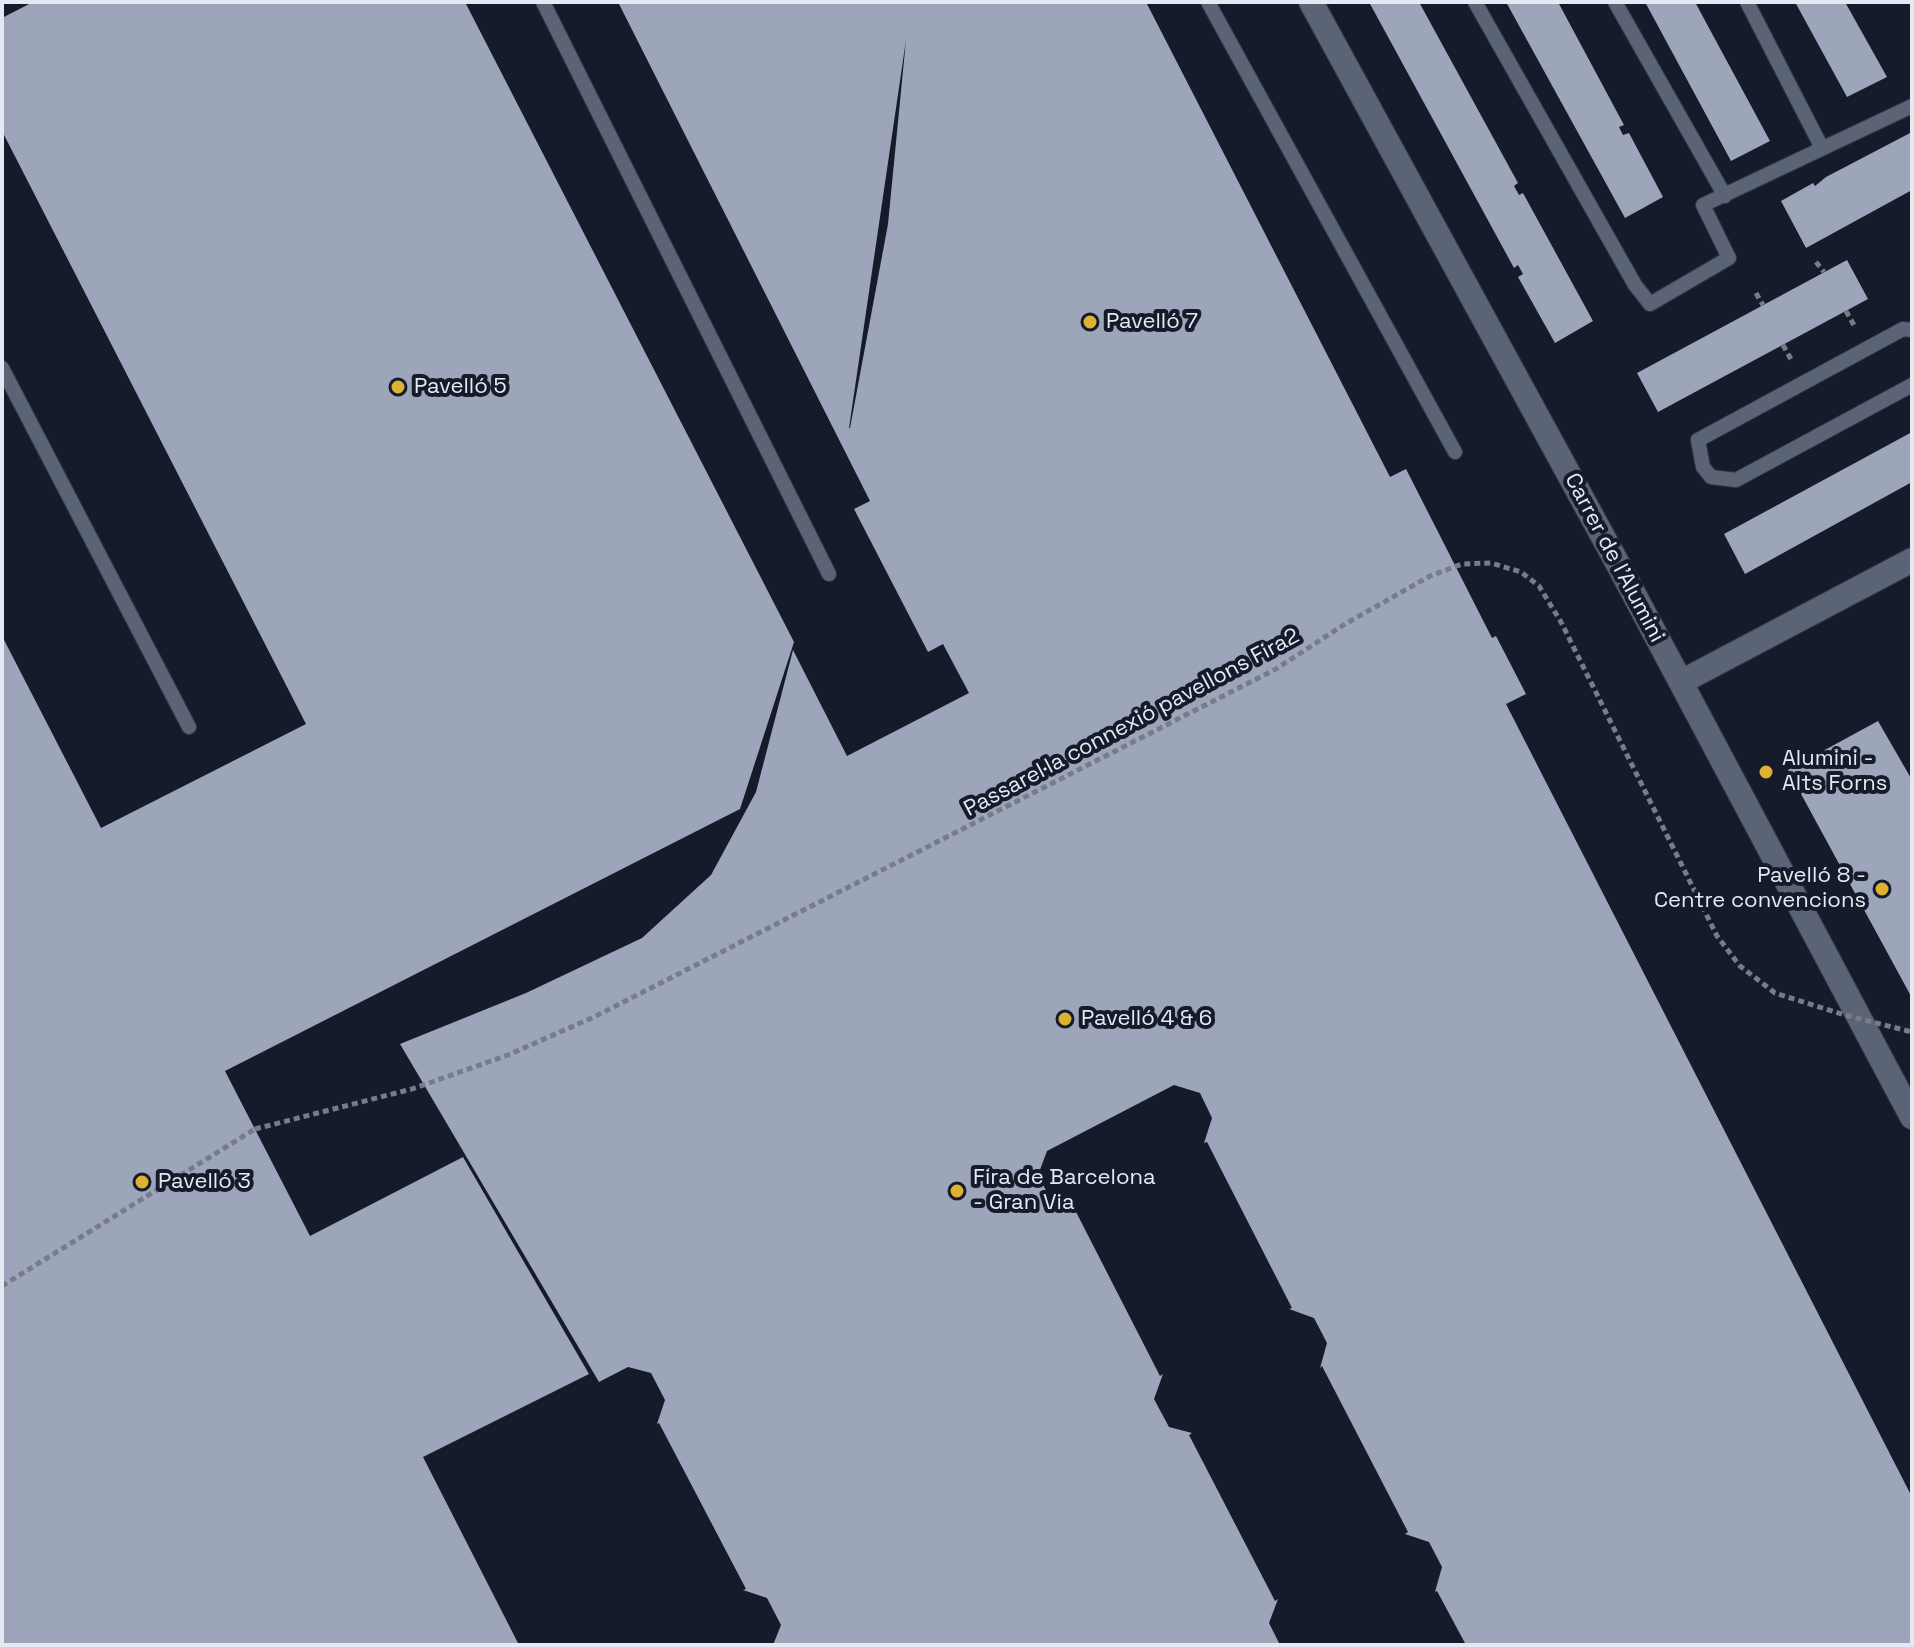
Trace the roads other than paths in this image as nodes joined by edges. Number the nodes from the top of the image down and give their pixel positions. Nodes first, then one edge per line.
1 (543, 2) edge
2 (1208, 2) edge
3 (1311, 2) edge
4 (1475, 2) edge
5 (1615, 2) edge
6 (1747, 2) edge
7 (1912, 106) edge
8 (1822, 148) junction
9 (1725, 196) junction
10 (1912, 330) edge
11 (2, 368) edge
12 (1912, 385) edge
13 (1455, 452) dead end
14 (1912, 560) edge
15 (829, 574) dead end
16 (1681, 682) junction
17 (189, 727) dead end
18 (1912, 1117) edge

1 - 15 lane
2 - 13 lane
3 - 16 street, Carrer de l'Alumini
4 - 9 lane
5 - 9 lane
6 - 8 lane
7 - 8 lane
8 - 9 lane
10 - 12 lane
11 - 17 lane
14 - 16 street
16 - 18 street, Carrer de l'Alumini

